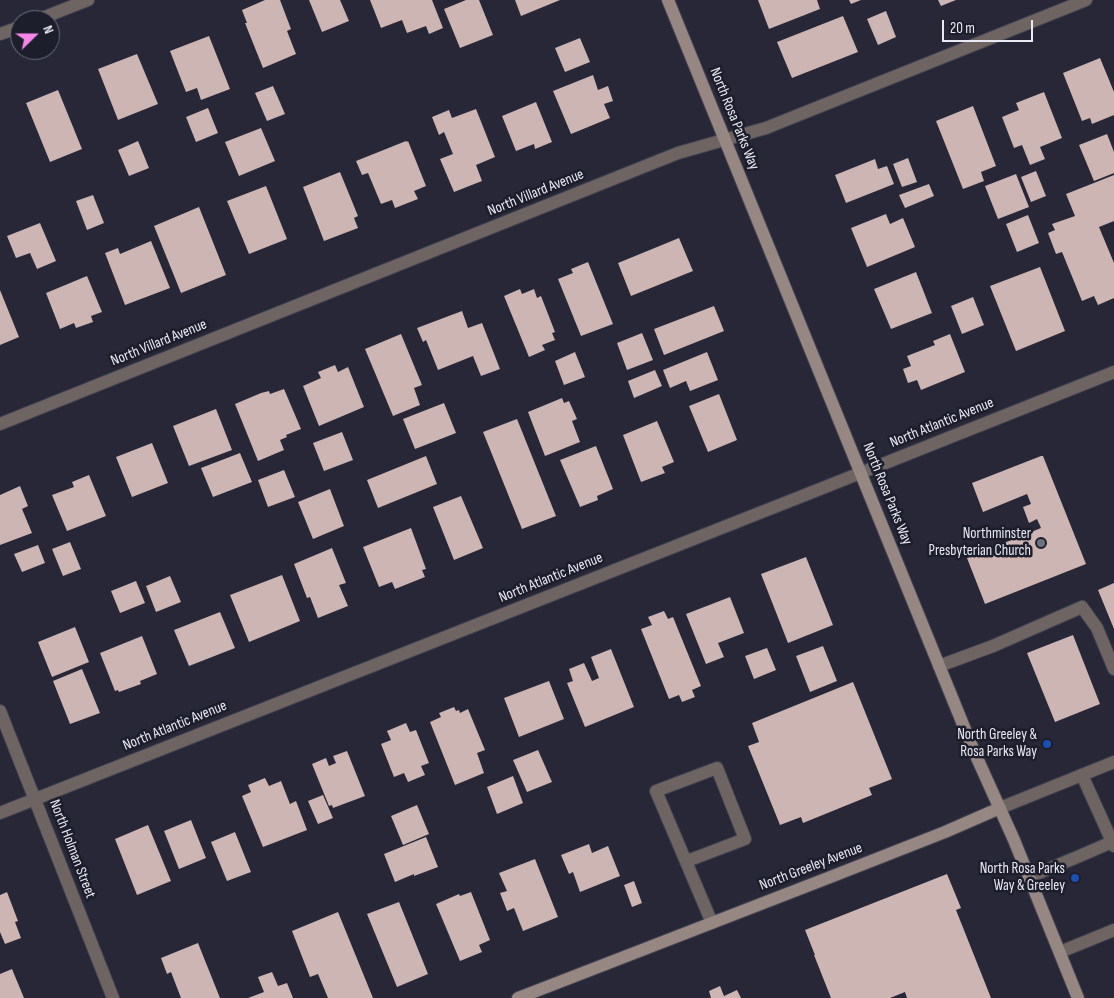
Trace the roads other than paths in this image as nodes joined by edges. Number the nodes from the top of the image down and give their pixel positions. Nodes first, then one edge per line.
1 (88, 0) edge
2 (668, 0) edge
3 (1086, 0) edge
4 (60, 11) edge
5 (725, 140) junction
6 (1114, 372) edge
7 (0, 424) edge
8 (860, 472) junction
9 (939, 666) junction
10 (1114, 669) edge
11 (0, 712) edge
12 (1114, 762) edge
13 (1082, 775) junction
14 (34, 799) junction
15 (1000, 808) junction
16 (0, 813) edge
17 (1113, 843) edge
18 (687, 862) junction
19 (1029, 877) junction
20 (712, 923) junction
21 (1114, 930) edge
22 (1060, 952) junction
23 (113, 998) edge
24 (518, 998) edge
25 (1078, 998) edge

1 - 4 street
2 - 5 main road, North Rosa Parks Way
3 - 5 street, North Villard Avenue
5 - 7 street, North Villard Avenue
5 - 8 main road, North Rosa Parks Way
6 - 8 street, North Atlantic Avenue
8 - 9 main road, North Rosa Parks Way
8 - 14 street, North Atlantic Avenue
9 - 10 street
9 - 15 main road, North Rosa Parks Way
11 - 14 street, North Holman Street
12 - 13 street, North Greeley Avenue
13 - 15 street, North Greeley Avenue
13 - 17 street
14 - 16 street, North Atlantic Avenue
14 - 23 street, North Holman Street
15 - 19 main road, North Rosa Parks Way
15 - 20 main road, North Greeley Avenue
17 - 19 street
18 - 18 street
18 - 20 street
19 - 22 main road, North Rosa Parks Way
20 - 24 main road, North Greeley Avenue
21 - 22 street
22 - 25 main road, North Rosa Parks Way

